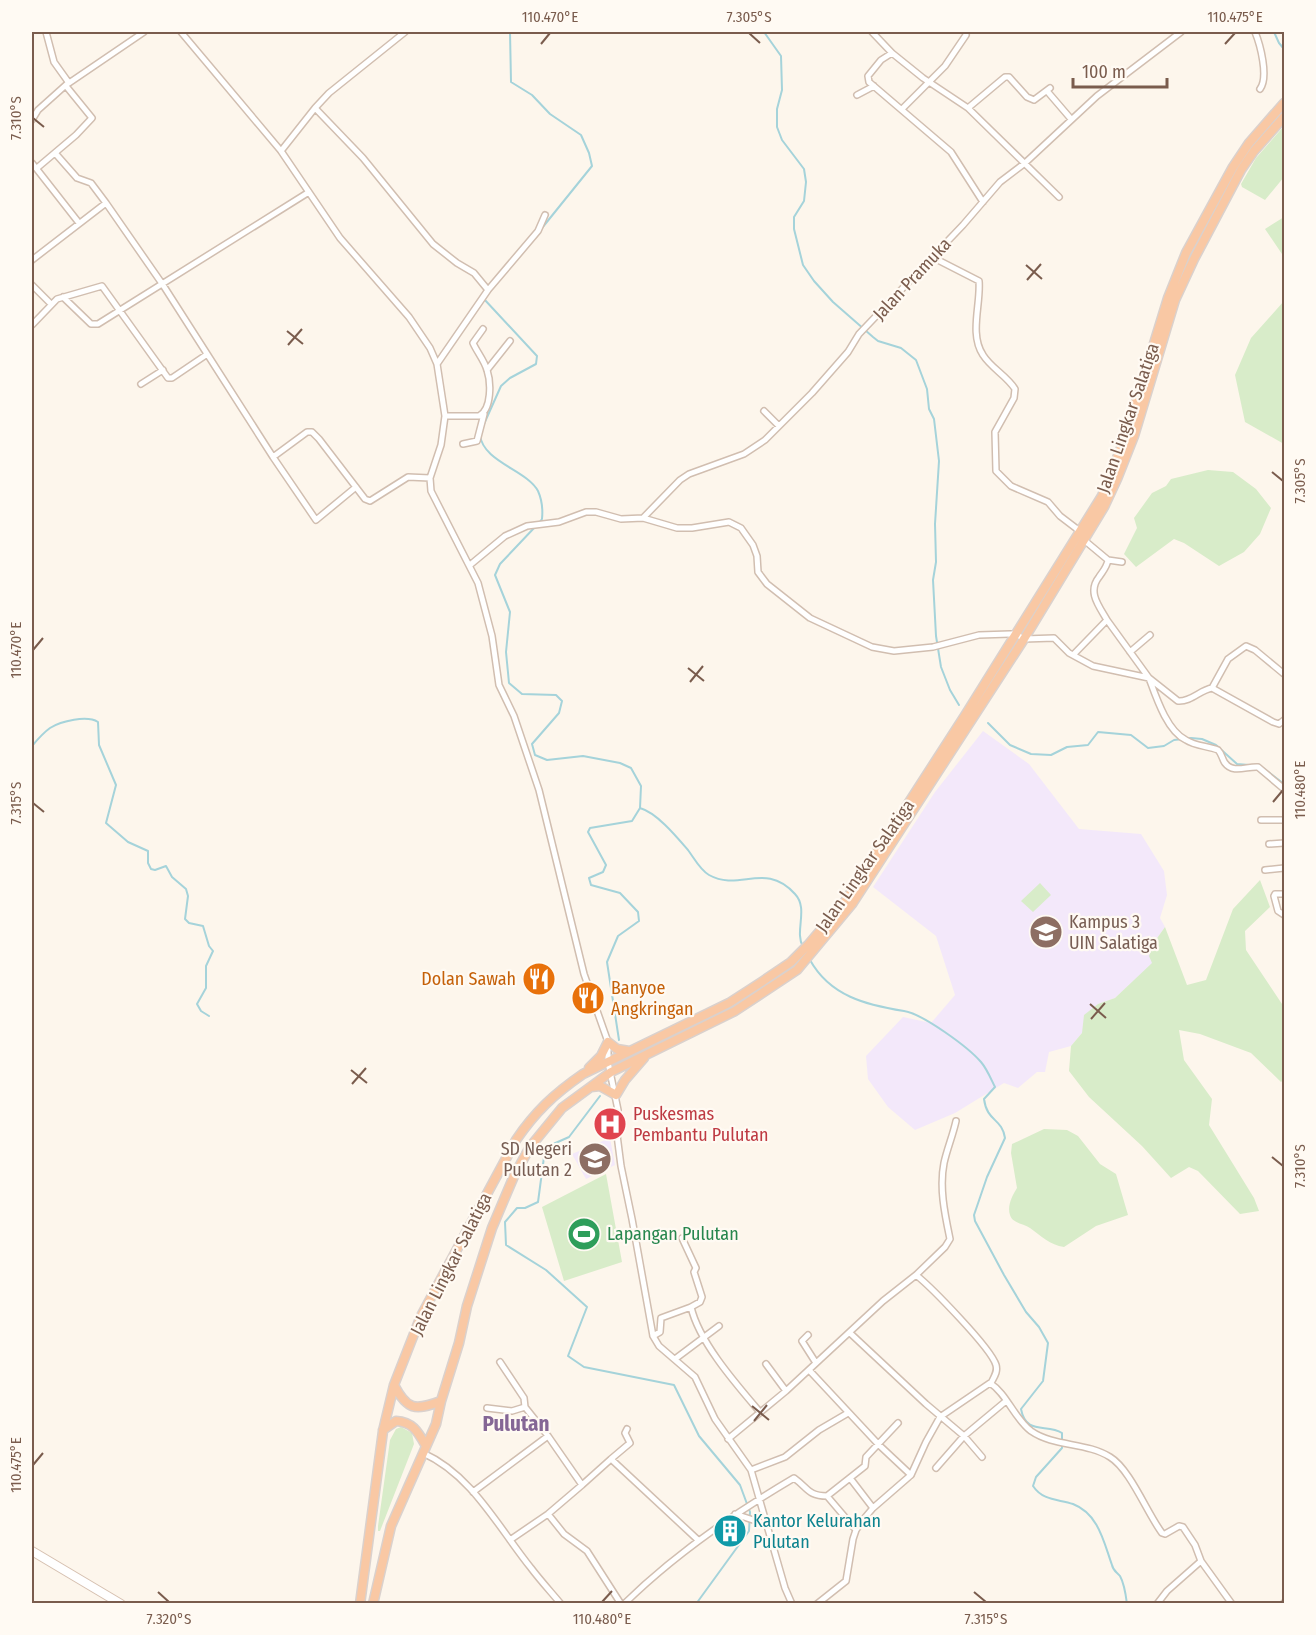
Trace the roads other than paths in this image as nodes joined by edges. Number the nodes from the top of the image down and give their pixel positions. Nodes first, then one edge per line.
1 (46, 32) edge
2 (144, 32) edge
3 (181, 32) edge
4 (405, 32) edge
5 (872, 32) edge
6 (1181, 32) edge
7 (1255, 32) edge
8 (966, 35) dead end
9 (892, 53) junction
10 (930, 82) junction
11 (67, 84) junction
12 (874, 86) junction
13 (1260, 89) dead end
14 (858, 95) dead end
15 (1284, 103) edge
16 (315, 108) junction
17 (968, 108) junction
18 (902, 110) junction
19 (1284, 117) edge
20 (1071, 119) junction
21 (32, 120) edge
22 (1269, 127) junction
23 (281, 151) junction
24 (55, 153) junction
25 (32, 162) edge
26 (1025, 163) junction
27 (37, 168) junction
28 (309, 192) junction
29 (1059, 197) dead end
30 (983, 202) junction
31 (106, 203) junction
32 (545, 215) dead end
33 (79, 223) junction
34 (932, 257) junction
35 (32, 260) edge
36 (32, 285) edge
37 (163, 285) junction
38 (488, 290) junction
39 (63, 297) junction
40 (51, 304) junction
41 (121, 311) junction
42 (32, 325) edge
43 (483, 329) dead end
44 (510, 341) dead end
45 (206, 355) junction
46 (437, 364) junction
47 (163, 370) junction
48 (487, 370) junction
49 (141, 384) dead end
50 (764, 411) dead end
51 (484, 414) junction
52 (445, 416) junction
53 (779, 426) junction
54 (463, 444) dead end
55 (273, 457) junction
56 (430, 478) junction
57 (356, 487) junction
58 (643, 518) junction
59 (1083, 536) junction
60 (1108, 560) junction
61 (1122, 562) dead end
62 (470, 566) junction
63 (1107, 621) junction
64 (1150, 635) dead end
65 (1020, 636) junction
66 (1130, 652) junction
67 (1072, 655) junction
68 (1284, 674) edge
69 (1149, 678) junction
70 (1212, 688) junction
71 (1284, 720) edge
72 (1284, 789) edge
73 (1261, 820) dead end
74 (1284, 820) edge
75 (1284, 843) edge
76 (1269, 844) dead end
77 (1284, 868) edge
78 (1265, 870) dead end
79 (1284, 894) edge
80 (1284, 915) edge
81 (811, 948) junction
82 (763, 981) junction
83 (770, 989) junction
84 (608, 1042) junction
85 (631, 1051) junction
86 (650, 1053) junction
87 (608, 1062) junction
88 (611, 1072) junction
89 (583, 1074) junction
90 (587, 1088) junction
91 (616, 1095) junction
92 (956, 1121) dead end
93 (682, 1238) dead end
94 (915, 1275) junction
95 (691, 1307) junction
96 (719, 1326) dead end
97 (850, 1333) junction
98 (808, 1335) dead end
99 (653, 1336) junction
100 (704, 1337) junction
101 (675, 1359) junction
102 (500, 1362) dead end
103 (816, 1363) junction
104 (766, 1364) dead end
105 (809, 1370) junction
106 (991, 1383) junction
107 (394, 1385) junction
108 (786, 1391) junction
109 (441, 1401) junction
110 (1006, 1401) junction
111 (525, 1407) junction
112 (487, 1408) dead end
113 (759, 1411) junction
114 (848, 1413) junction
115 (940, 1417) junction
116 (898, 1423) dead end
117 (627, 1429) dead end
118 (383, 1431) junction
119 (548, 1436) junction
120 (964, 1436) junction
121 (728, 1439) junction
122 (879, 1445) junction
123 (424, 1449) junction
124 (982, 1457) dead end
125 (610, 1459) junction
126 (936, 1468) dead end
127 (751, 1470) junction
128 (911, 1475) junction
129 (850, 1478) junction
130 (582, 1485) junction
131 (473, 1492) junction
132 (827, 1496) junction
133 (760, 1498) junction
134 (873, 1508) junction
135 (548, 1514) junction
136 (735, 1514) junction
137 (768, 1525) junction
138 (856, 1530) junction
139 (510, 1540) junction
140 (698, 1540) junction
141 (32, 1551) edge
142 (1201, 1561) junction
143 (1158, 1603) edge
144 (121, 1604) edge
145 (360, 1604) edge
146 (373, 1604) edge
147 (561, 1604) edge
148 (622, 1604) edge
149 (792, 1604) edge
150 (817, 1604) edge
151 (1232, 1604) edge

1 - 11 street
2 - 11 street
3 - 23 street
4 - 16 street
5 - 9 street
6 - 20 street, Jalan Pramuka
7 - 13 street
8 - 10 street
9 - 10 street
9 - 12 street
10 - 17 street
10 - 18 street
11 - 21 street
11 - 24 street
12 - 14 street
12 - 18 street
15 - 22 highway, Jalan Lingkar Salatiga
16 - 23 street
16 - 38 street
17 - 20 street
17 - 26 street
18 - 30 street
19 - 22 highway, Jalan Lingkar Salatiga
20 - 26 street, Jalan Pramuka
22 - 59 highway, Jalan Lingkar Salatiga
23 - 28 street
24 - 27 street
24 - 31 street
25 - 27 street
26 - 29 street
26 - 30 street, Jalan Pramuka
27 - 33 street
28 - 37 street
28 - 46 street
30 - 34 street, Jalan Pramuka
31 - 33 street
31 - 37 street
32 - 38 street
33 - 35 street
34 - 53 street, Jalan Pramuka
34 - 59 street
36 - 40 street
37 - 41 street
37 - 45 street
38 - 46 street
39 - 40 street
39 - 41 street
39 - 41 street
40 - 42 street
41 - 47 street
43 - 48 street
44 - 48 street
45 - 47 street
45 - 55 street
46 - 52 street
47 - 49 street
48 - 51 street
50 - 53 street
51 - 52 street
51 - 54 street
52 - 56 street
53 - 58 street, Jalan Pramuka
55 - 57 street
55 - 57 street
56 - 57 street
56 - 62 street
58 - 62 street
58 - 65 street
59 - 60 street
59 - 65 highway, Jalan Lingkar Salatiga
60 - 61 street
60 - 63 street
62 - 84 street
63 - 66 street
63 - 67 street
64 - 66 street
65 - 67 street
65 - 81 highway, Jalan Lingkar Salatiga
66 - 69 street
67 - 69 street
68 - 70 street
69 - 70 street
69 - 72 street
70 - 71 street
73 - 74 street
75 - 76 street
77 - 78 street
79 - 80 street
81 - 82 highway, Jalan Lingkar Salatiga
81 - 83 highway, Jalan Lingkar Salatiga
82 - 83 highway
82 - 85 highway, Jalan Lingkar Salatiga
83 - 86 highway, Jalan Lingkar Salatiga
84 - 85 highway
84 - 87 street
84 - 89 highway
85 - 87 highway, Jalan Lingkar Salatiga
86 - 88 highway, Jalan Lingkar Salatiga
86 - 91 highway
87 - 88 street
87 - 89 highway, Jalan Lingkar Salatiga
88 - 90 highway, Jalan Lingkar Salatiga
88 - 91 street
89 - 107 highway, Jalan Lingkar Salatiga
90 - 91 highway
90 - 109 highway, Jalan Lingkar Salatiga
91 - 99 street
92 - 94 street
93 - 95 street
94 - 97 street
94 - 106 street
95 - 99 street
95 - 100 street
96 - 100 street
97 - 103 street
97 - 115 street
98 - 103 street
99 - 101 street
100 - 101 street
100 - 113 street
101 - 121 street
102 - 111 street
103 - 105 street
104 - 108 street
105 - 108 street
105 - 114 street
106 - 110 street
106 - 115 street
107 - 109 highway
107 - 118 highway, Jalan Lingkar Salatiga
108 - 113 street
109 - 123 highway, Jalan Lingkar Salatiga
110 - 120 street
110 - 142 street
111 - 112 street
111 - 119 street
113 - 121 street
114 - 122 street
114 - 127 street
115 - 120 street
115 - 128 street
116 - 122 street
117 - 125 street
118 - 123 highway
118 - 145 highway, Jalan Lingkar Salatiga
119 - 130 street
119 - 131 street
120 - 124 street
120 - 126 street
121 - 127 street
122 - 128 street
122 - 129 street
123 - 131 street
123 - 146 highway, Jalan Lingkar Salatiga
125 - 130 street
125 - 140 street
127 - 133 street
128 - 134 street
129 - 132 street
129 - 134 street
130 - 135 street
131 - 139 street
132 - 133 street
132 - 138 street
133 - 136 street
133 - 137 street
134 - 138 street
135 - 139 street
135 - 148 street
136 - 137 street
136 - 140 street
137 - 149 street
138 - 150 street
139 - 147 street
140 - 148 street
141 - 144 main road
142 - 143 street
142 - 151 street

